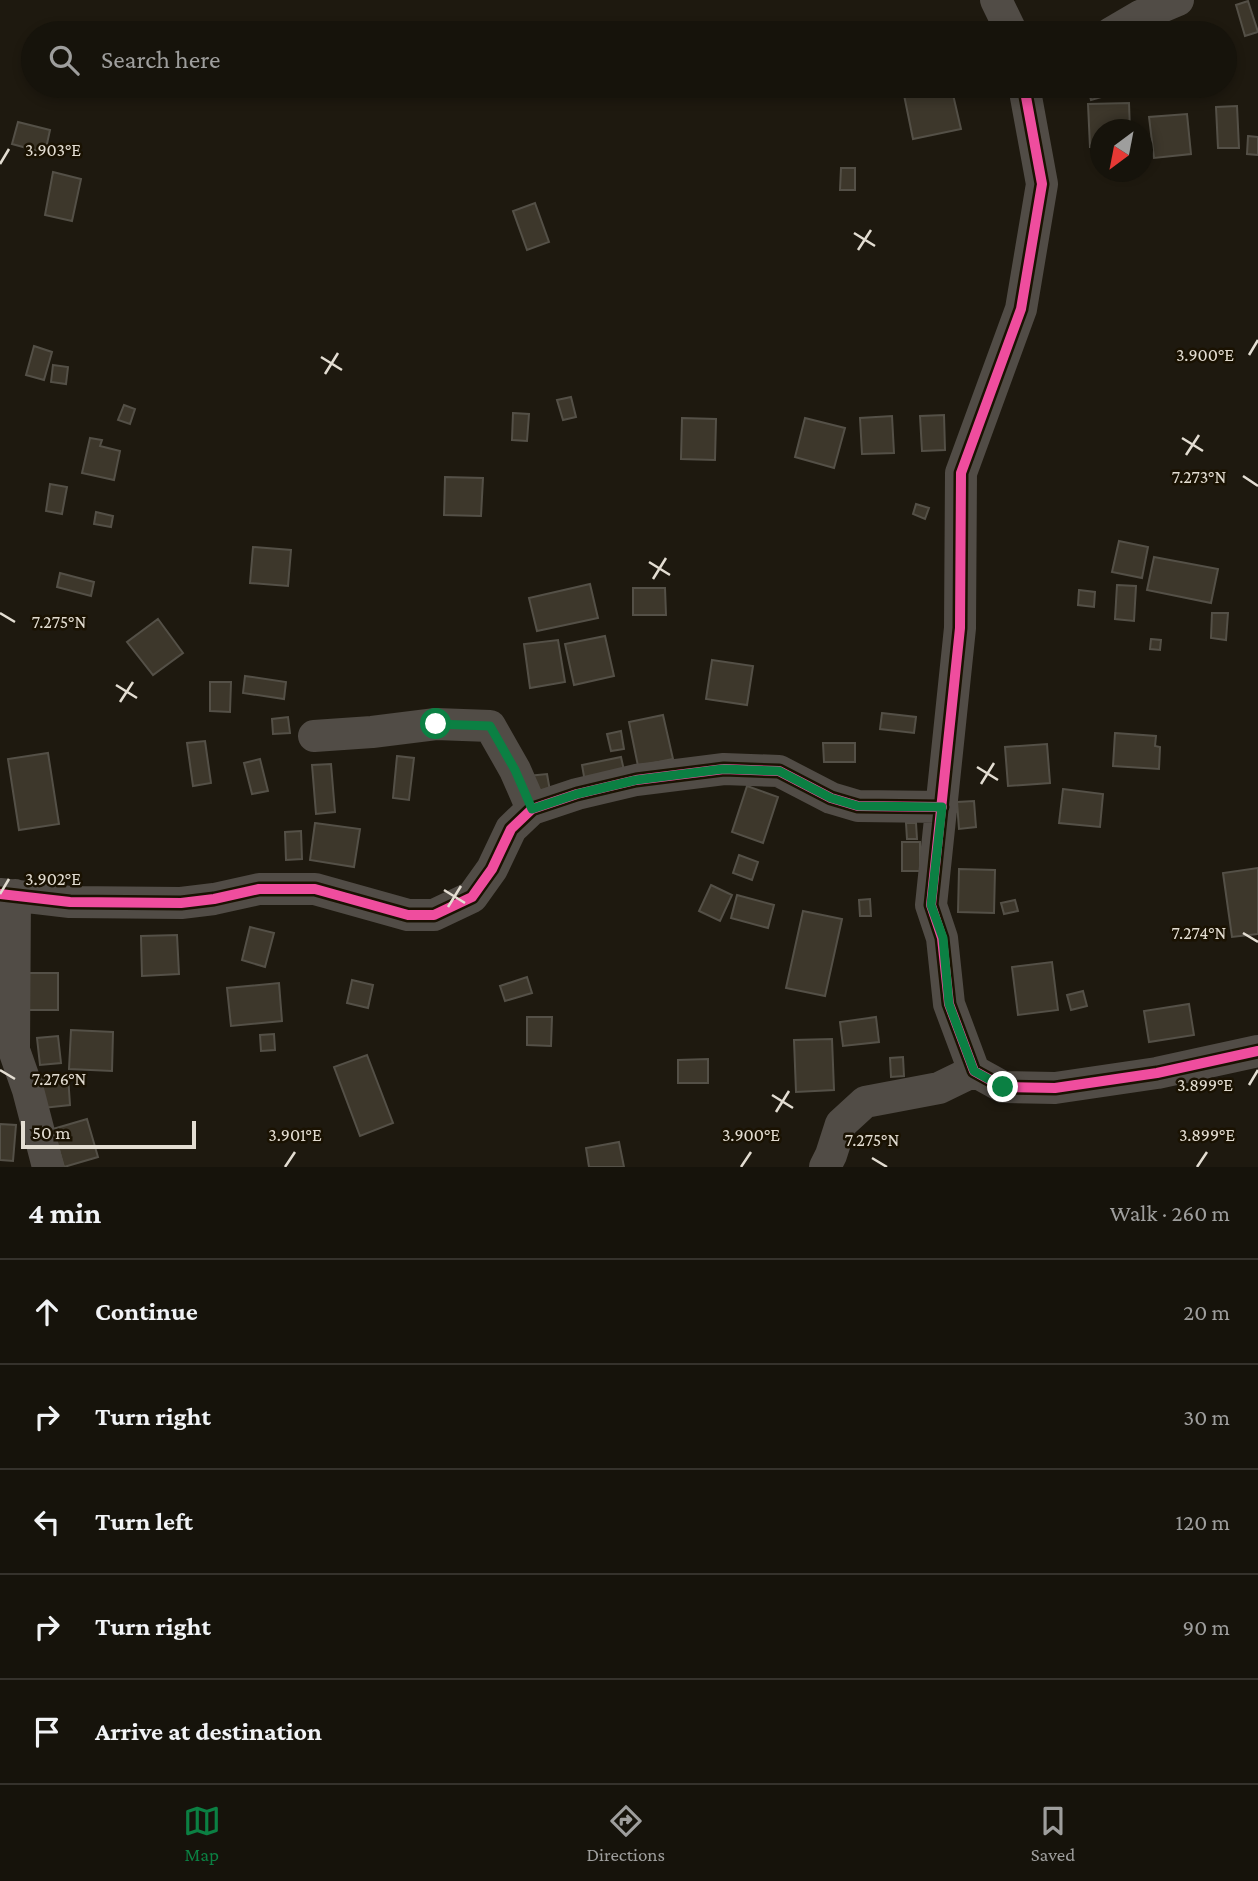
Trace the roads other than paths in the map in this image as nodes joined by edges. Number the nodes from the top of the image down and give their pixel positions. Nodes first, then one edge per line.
1 (996, 0) edge
2 (1178, 0) edge
3 (1006, 21) edge
4 (1131, 21) edge
5 (1026, 98) edge
6 (314, 736) dead end
7 (942, 807) junction
8 (532, 809) junction
9 (8, 894) edge
10 (1258, 1051) edge
11 (974, 1071) junction
12 (48, 1167) edge
13 (825, 1167) edge

1 - 3 street
2 - 4 street
5 - 7 street
6 - 8 street
7 - 8 street
7 - 11 street
8 - 9 street
9 - 12 street
10 - 11 street
11 - 13 street

